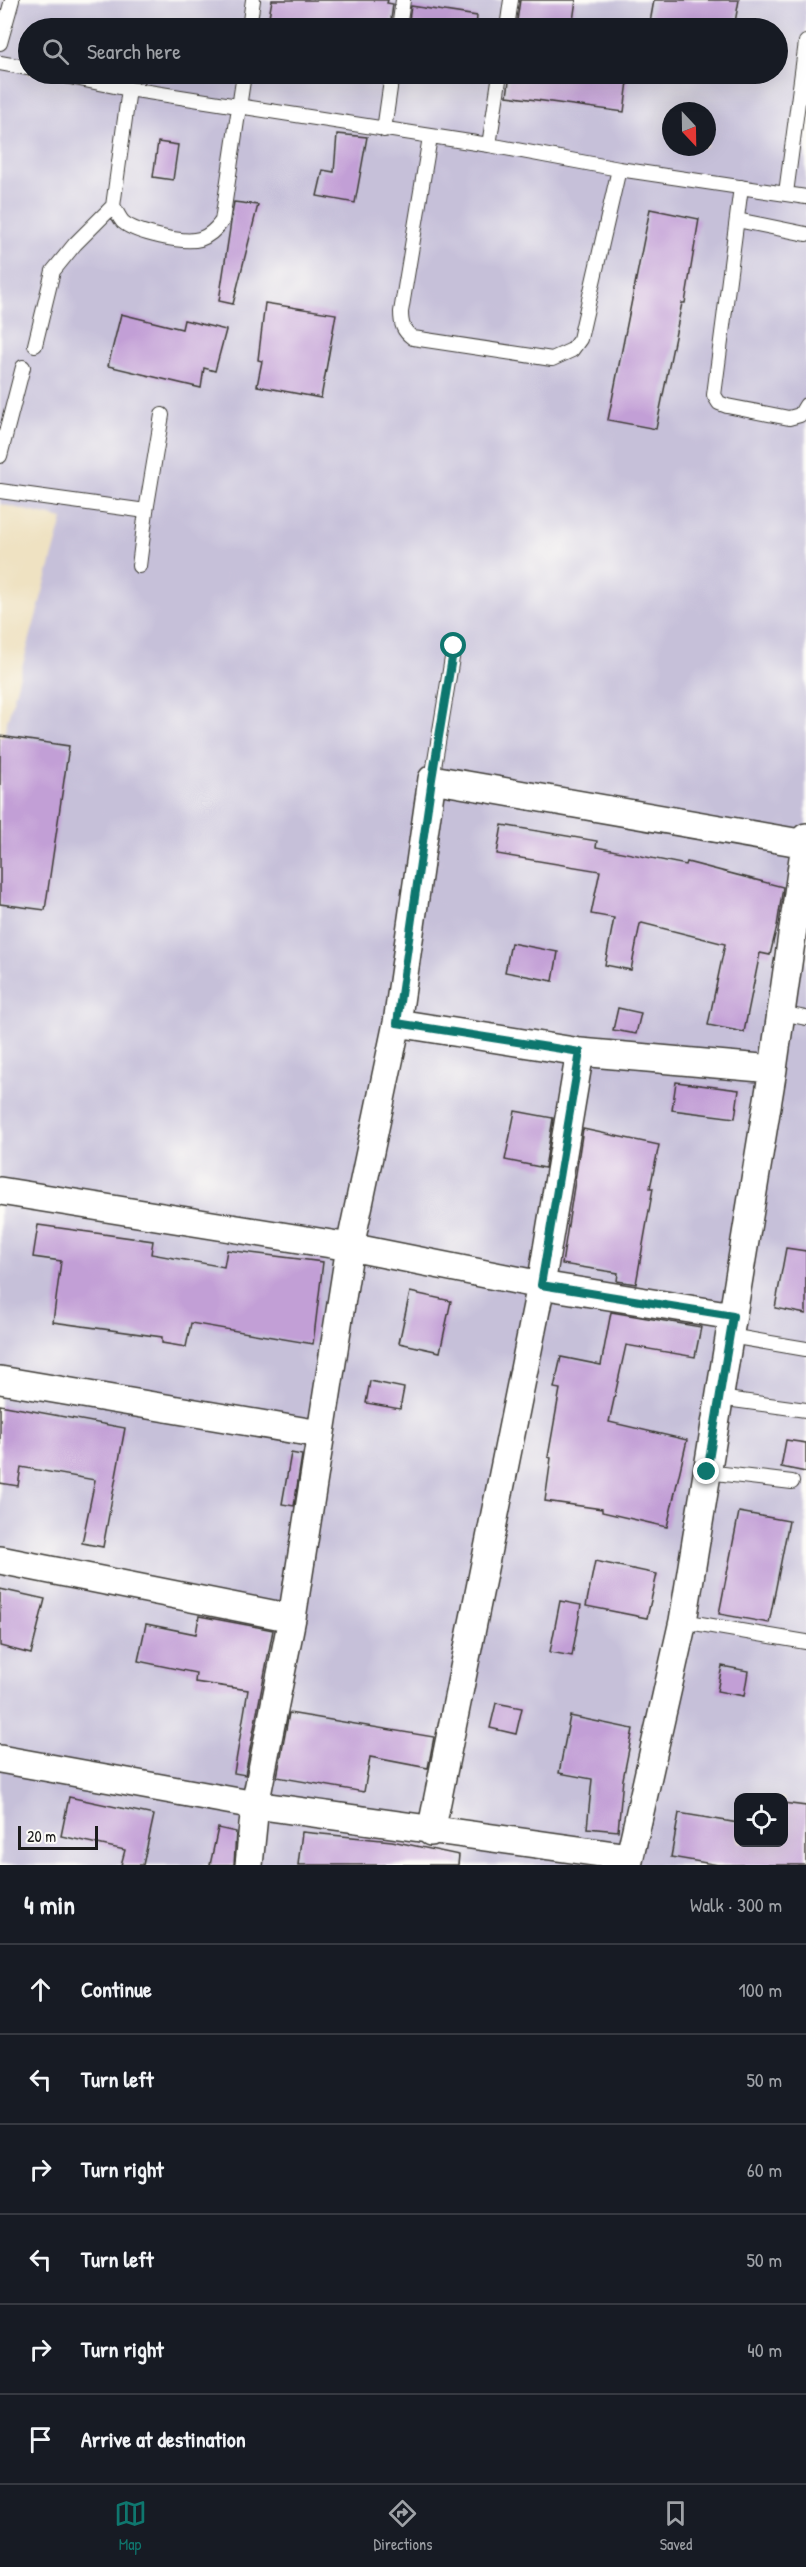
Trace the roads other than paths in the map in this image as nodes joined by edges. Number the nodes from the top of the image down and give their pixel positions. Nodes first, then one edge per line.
1 (12, 0) edge
2 (253, 0) edge
3 (403, 0) edge
4 (511, 0) edge
5 (250, 18) edge
6 (400, 18) edge
7 (508, 18) edge
8 (806, 42) edge
9 (0, 43) edge
10 (0, 63) edge
11 (18, 66) edge
12 (104, 84) edge
13 (243, 84) edge
14 (391, 84) edge
15 (498, 84) edge
16 (129, 89) junction
17 (240, 106) junction
18 (384, 130) junction
19 (430, 137) junction
20 (489, 145) junction
21 (619, 169) junction
22 (741, 187) junction
23 (786, 194) junction
24 (806, 197) edge
25 (112, 206) junction
26 (737, 220) junction
27 (806, 234) edge
28 (35, 345) dead end
29 (23, 367) dead end
30 (806, 405) edge
31 (162, 415) dead end
32 (0, 456) edge
33 (0, 491) edge
34 (146, 511) junction
35 (139, 566) dead end
36 (454, 646) dead end
37 (432, 779) junction
38 (805, 841) edge
39 (793, 1015) edge
40 (397, 1023) junction
41 (580, 1052) junction
42 (773, 1069) junction
43 (0, 1191) edge
44 (350, 1247) junction
45 (541, 1285) junction
46 (731, 1326) junction
47 (806, 1349) edge
48 (0, 1380) edge
49 (719, 1398) junction
50 (806, 1410) edge
51 (320, 1434) junction
52 (707, 1472) junction
53 (792, 1482) dead end
54 (0, 1560) edge
55 (292, 1618) junction
56 (683, 1621) junction
57 (806, 1642) edge
58 (0, 1759) edge
59 (255, 1805) junction
60 (431, 1832) junction
61 (628, 1861) edge
62 (249, 1865) edge

1 - 9 lane
2 - 5 lane
3 - 6 lane
4 - 7 lane
8 - 23 lane
10 - 11 lane
12 - 16 lane
13 - 17 lane
14 - 18 lane
15 - 20 lane
16 - 17 lane
16 - 25 lane
17 - 18 lane
17 - 25 lane
18 - 19 lane
19 - 20 lane
19 - 21 lane
20 - 21 lane
21 - 22 lane
22 - 23 lane
22 - 26 lane
23 - 24 lane
25 - 28 lane
26 - 27 lane
26 - 30 lane
29 - 32 lane
31 - 34 lane
33 - 34 lane
34 - 35 lane
36 - 37 lane
37 - 38 street
37 - 40 street
38 - 39 street
39 - 42 street
40 - 41 street
40 - 44 street
41 - 42 street
41 - 45 street
42 - 46 street
43 - 44 street
44 - 45 street
44 - 51 street
45 - 46 street
45 - 60 street
46 - 47 lane
46 - 49 street
48 - 51 street
49 - 50 lane
49 - 52 street
51 - 55 street
52 - 53 lane
52 - 56 street
54 - 55 street
55 - 59 street
56 - 57 lane
56 - 61 street
58 - 59 street
59 - 60 street
59 - 62 street
60 - 61 street

